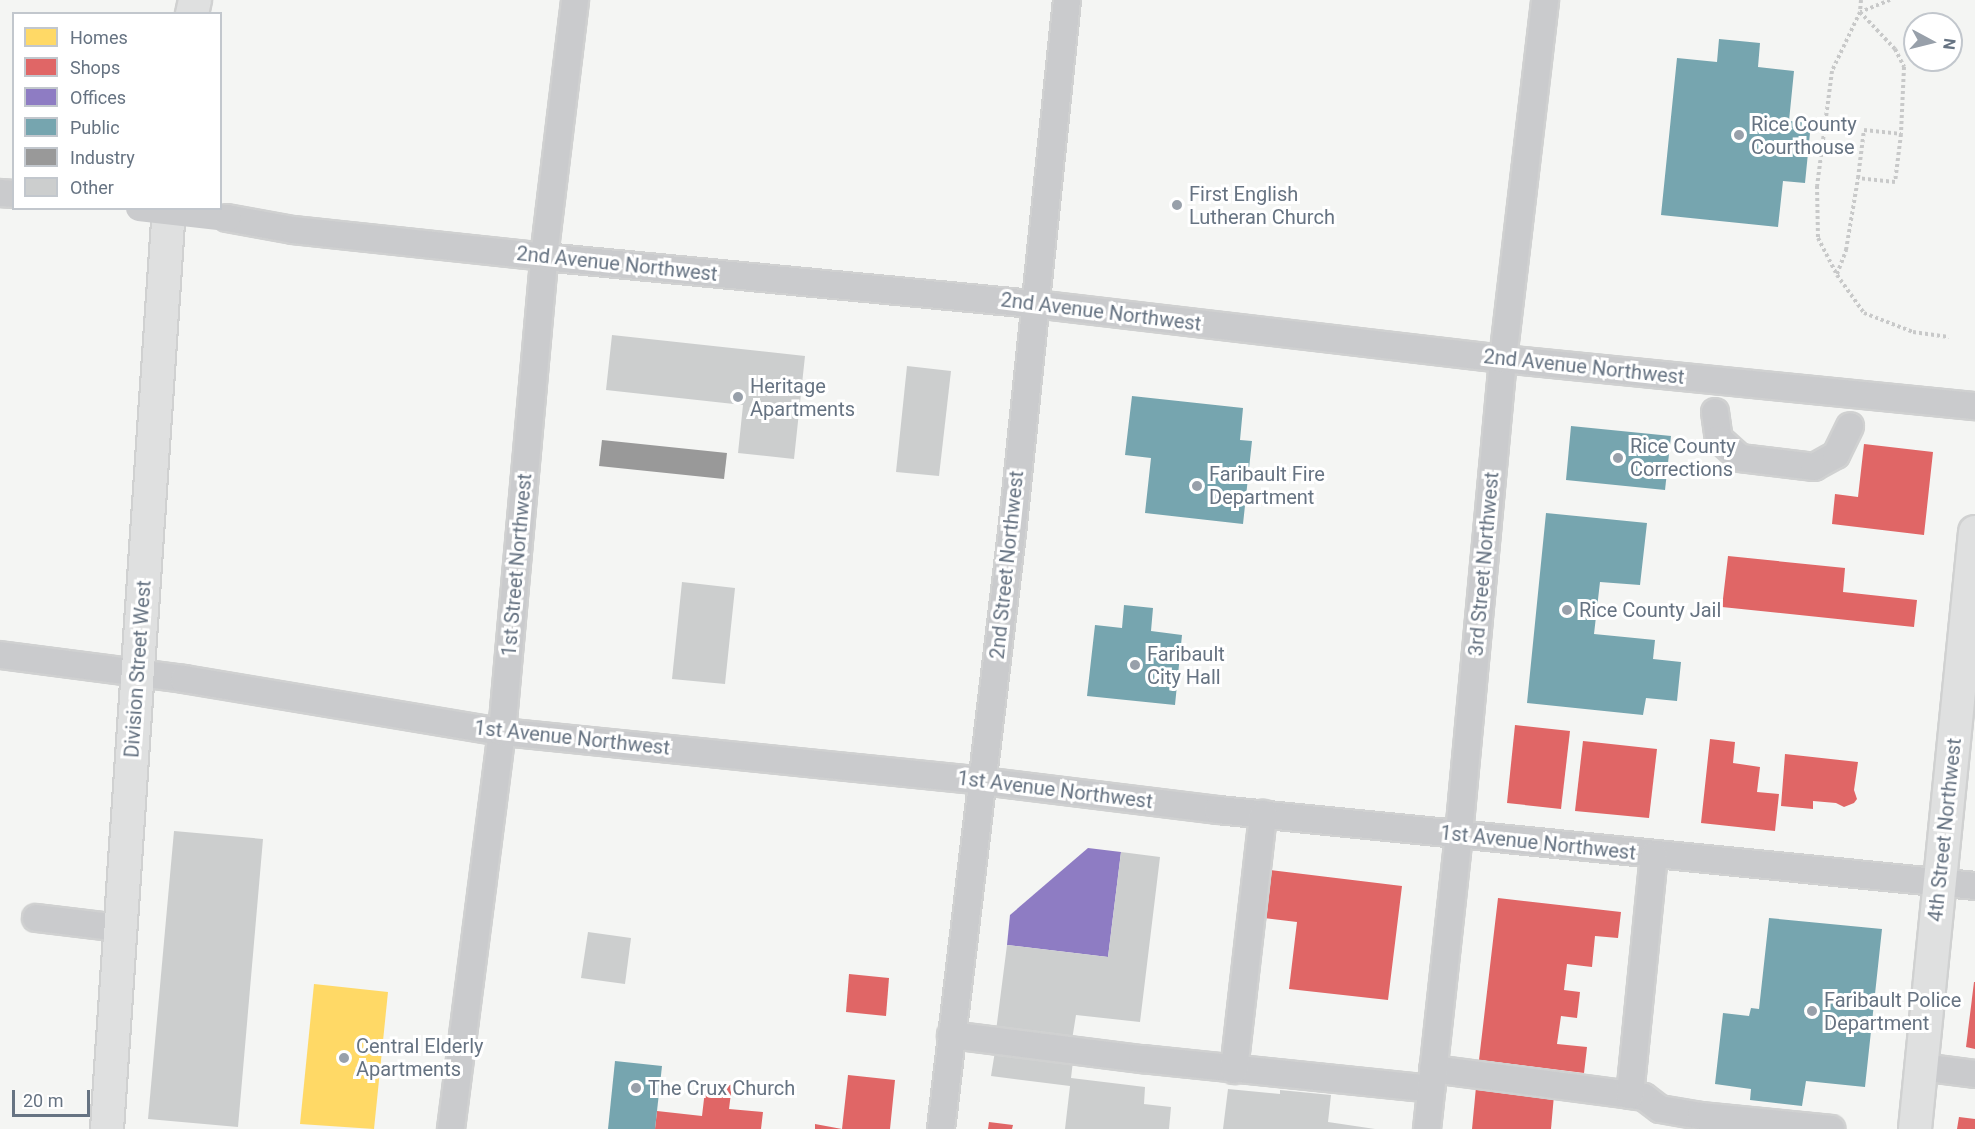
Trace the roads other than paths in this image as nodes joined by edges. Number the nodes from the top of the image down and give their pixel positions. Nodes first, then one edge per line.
1 (574, 0) edge
2 (1067, 0) edge
3 (1545, 0) edge
4 (156, 210) edge
5 (170, 210) edge
6 (544, 257) junction
7 (1035, 304) junction
8 (1503, 359) junction
9 (1975, 406) edge
10 (1715, 412) dead end
11 (1850, 426) dead end
12 (1975, 532) edge
13 (0, 655) edge
14 (138, 674) junction
15 (502, 732) junction
16 (982, 781) junction
17 (1263, 814) junction
18 (1459, 834) junction
19 (1654, 855) junction
20 (1940, 882) junction
21 (1975, 886) edge
22 (36, 918) dead end
23 (120, 928) junction
24 (951, 1035) junction
25 (1921, 1067) junction
26 (1234, 1070) junction
27 (1975, 1074) edge
28 (1432, 1079) junction
29 (1630, 1095) junction
30 (107, 1129) edge
31 (451, 1129) edge
32 (941, 1129) edge
33 (1427, 1129) edge
34 (1831, 1129) edge
35 (1915, 1129) edge

1 - 6 street, 1st Street Northwest
2 - 7 street, 2nd Street Northwest
3 - 8 street, 3rd Street Northwest
4 - 6 street, 2nd Avenue Northwest, bridge
5 - 14 main road, Division Street West
6 - 7 street, 2nd Avenue Northwest
6 - 15 street, 1st Street Northwest
7 - 8 street, 2nd Avenue Northwest
7 - 16 street, 2nd Street Northwest
8 - 9 street, 2nd Avenue Northwest
8 - 18 street, 3rd Street Northwest
10 - 11 street
12 - 20 main road, 4th Street Northwest
13 - 14 street, 1st Avenue Northwest
14 - 15 street, 1st Avenue Northwest
14 - 23 main road, Division Street West
15 - 16 street, 1st Avenue Northwest
15 - 31 street, 1st Street Northwest
16 - 17 street, 1st Avenue Northwest
16 - 24 street, 2nd Street Northwest
17 - 18 street, 1st Avenue Northwest
17 - 26 street
18 - 19 street, 1st Avenue Northwest
18 - 28 street, 3rd Street Northwest
19 - 20 street, 1st Avenue Northwest
19 - 29 street
20 - 21 street, 1st Avenue Northwest
20 - 25 main road, 4th Street Northwest
22 - 23 street
23 - 30 main road, Division Street West
24 - 26 street
24 - 32 street, 2nd Street Northwest
25 - 27 street
25 - 35 main road, 4th Street Northwest
26 - 28 street
28 - 29 street
28 - 33 street, 3rd Street Northwest
29 - 34 street

